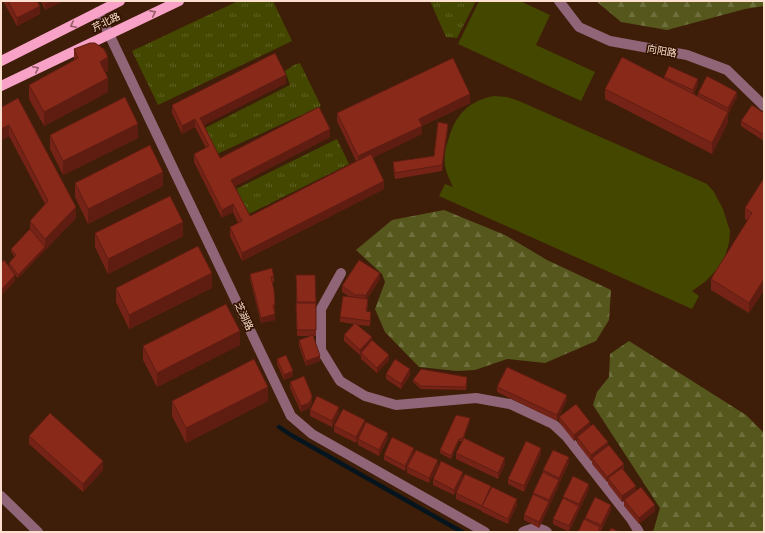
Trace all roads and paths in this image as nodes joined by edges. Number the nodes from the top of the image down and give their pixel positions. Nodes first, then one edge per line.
1 (120, 1) edge
2 (179, 1) edge
3 (559, 1) edge
4 (98, 12) junction
5 (110, 34) junction
6 (1, 61) edge
7 (1, 86) edge
8 (764, 106) edge
9 (341, 273) dead end
10 (1, 496) edge
11 (38, 532) edge
12 (485, 532) edge
13 (523, 532) edge
14 (547, 532) edge
15 (639, 532) edge

1 - 4 main road, 芹北路
5 -> 2 main road, 芹北路
3 - 8 street, 向阳路
4 - 5 street, 芝湖路
4 -> 6 main road, 芹北路
7 -> 5 main road, 芹北路
5 - 12 street, 芝湖路
9 - 15 street
10 - 11 street
13 - 14 street

